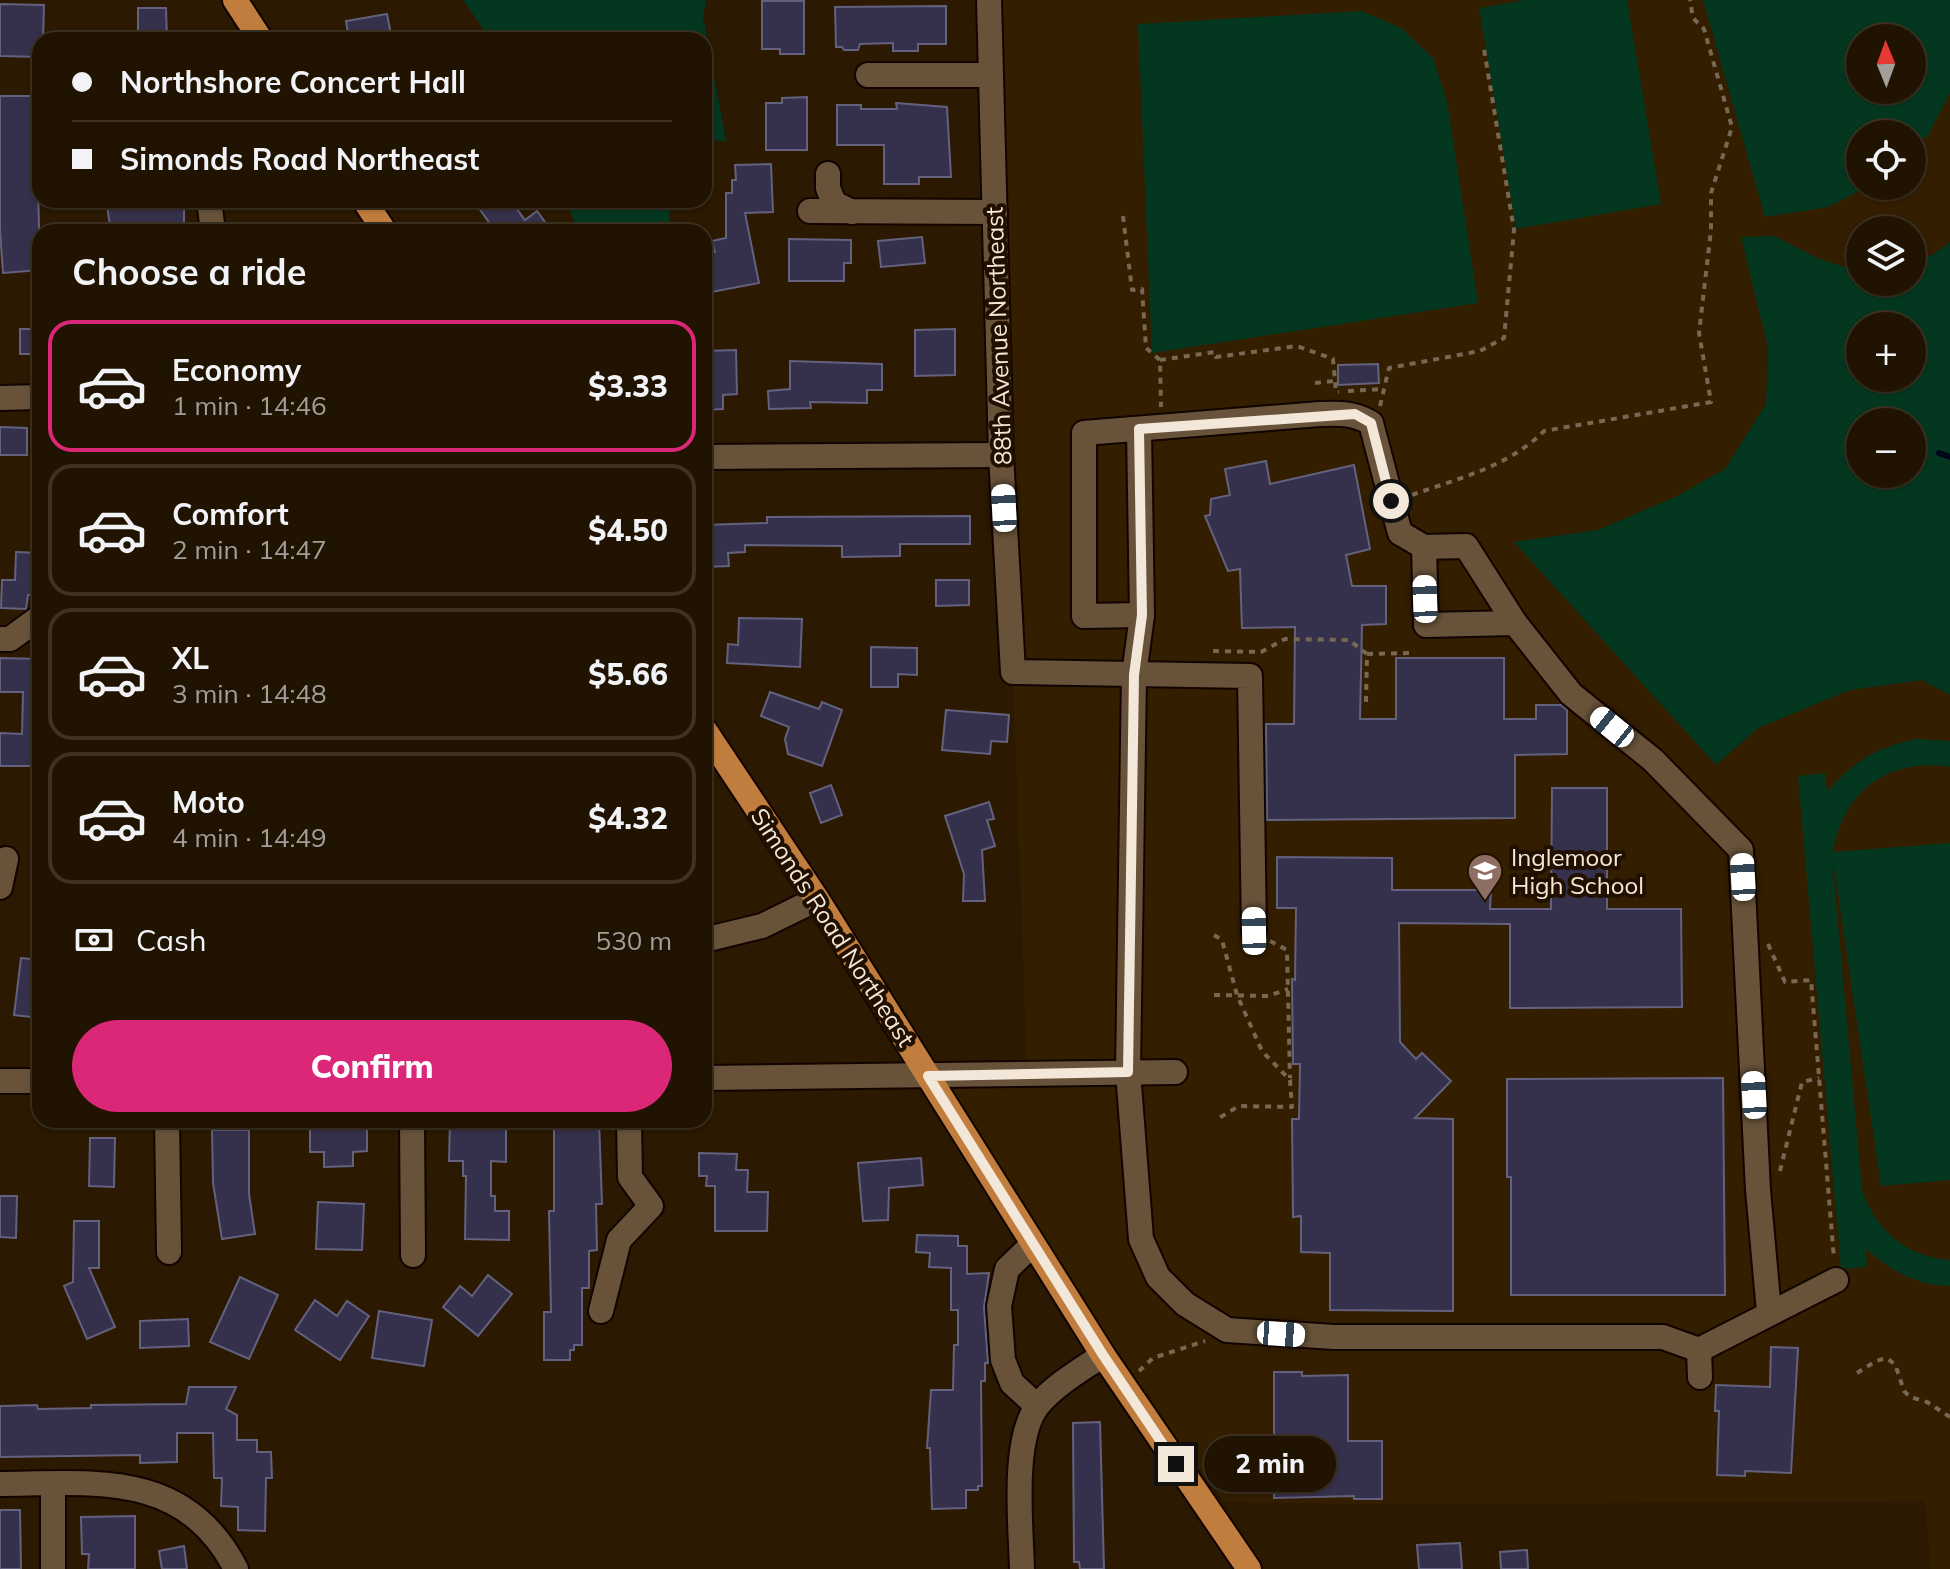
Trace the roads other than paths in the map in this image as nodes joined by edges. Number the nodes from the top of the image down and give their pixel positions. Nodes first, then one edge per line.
1 (235, 0) edge
2 (989, 0) edge
3 (256, 32) edge
4 (868, 75) dead end
5 (991, 75) junction
6 (828, 174) dead end
7 (810, 211) dead end
8 (852, 212) junction
9 (995, 212) junction
10 (32, 397) edge
11 (0, 398) edge
12 (1139, 429) junction
13 (1001, 455) junction
14 (712, 457) edge
15 (1424, 547) junction
16 (1142, 615) junction
17 (32, 623) edge
18 (1515, 623) junction
19 (0, 639) edge
20 (1134, 675) junction
21 (712, 741) edge
22 (6, 859) dead end
23 (0, 887) edge
24 (817, 899) junction
25 (1254, 931) road end
26 (712, 938) edge
27 (1128, 1072) junction
28 (1175, 1072) dead end
29 (928, 1076) junction
30 (712, 1078) edge
31 (0, 1081) edge
32 (32, 1081) edge
33 (167, 1128) edge
34 (412, 1128) edge
35 (629, 1128) edge
36 (1033, 1244) junction
37 (169, 1252) dead end
38 (413, 1255) dead end
39 (1836, 1280) road end
40 (601, 1311) dead end
41 (1769, 1312) junction
42 (1699, 1350) junction
43 (1103, 1355) junction
44 (1700, 1377) dead end
45 (1037, 1406) junction
46 (0, 1484) edge
47 (53, 1484) junction
48 (53, 1569) edge
49 (236, 1569) edge
50 (1022, 1569) edge
51 (1249, 1569) edge

1 - 3 main road
2 - 5 street, 88th Avenue Northeast
4 - 5 street
5 - 9 street, 88th Avenue Northeast
6 - 8 street
7 - 8 street
8 - 9 street
9 - 13 street, 88th Avenue Northeast
10 - 11 street
12 - 15 street
12 - 16 street
12 - 16 street
13 - 14 street
13 - 20 street, 88th Avenue Northeast
15 - 18 street
15 - 18 street
16 - 20 street
17 - 19 street
18 - 41 street
20 - 25 street
20 - 27 street
21 - 24 main road, Simonds Road Northeast
22 - 23 street
24 - 26 street
24 - 29 main road, Simonds Road Northeast
27 - 28 street
27 - 29 street
27 - 42 street
29 - 30 street
29 - 36 main road, Simonds Road Northeast
31 - 32 street
33 - 37 street
34 - 38 street
35 - 40 street
36 - 43 main road, Simonds Road Northeast
36 - 45 street
39 - 41 street
41 - 42 street
42 - 44 street
43 - 45 street
43 - 51 main road, Simonds Road Northeast
45 - 50 street
46 - 47 street
47 - 48 street
47 - 49 street

